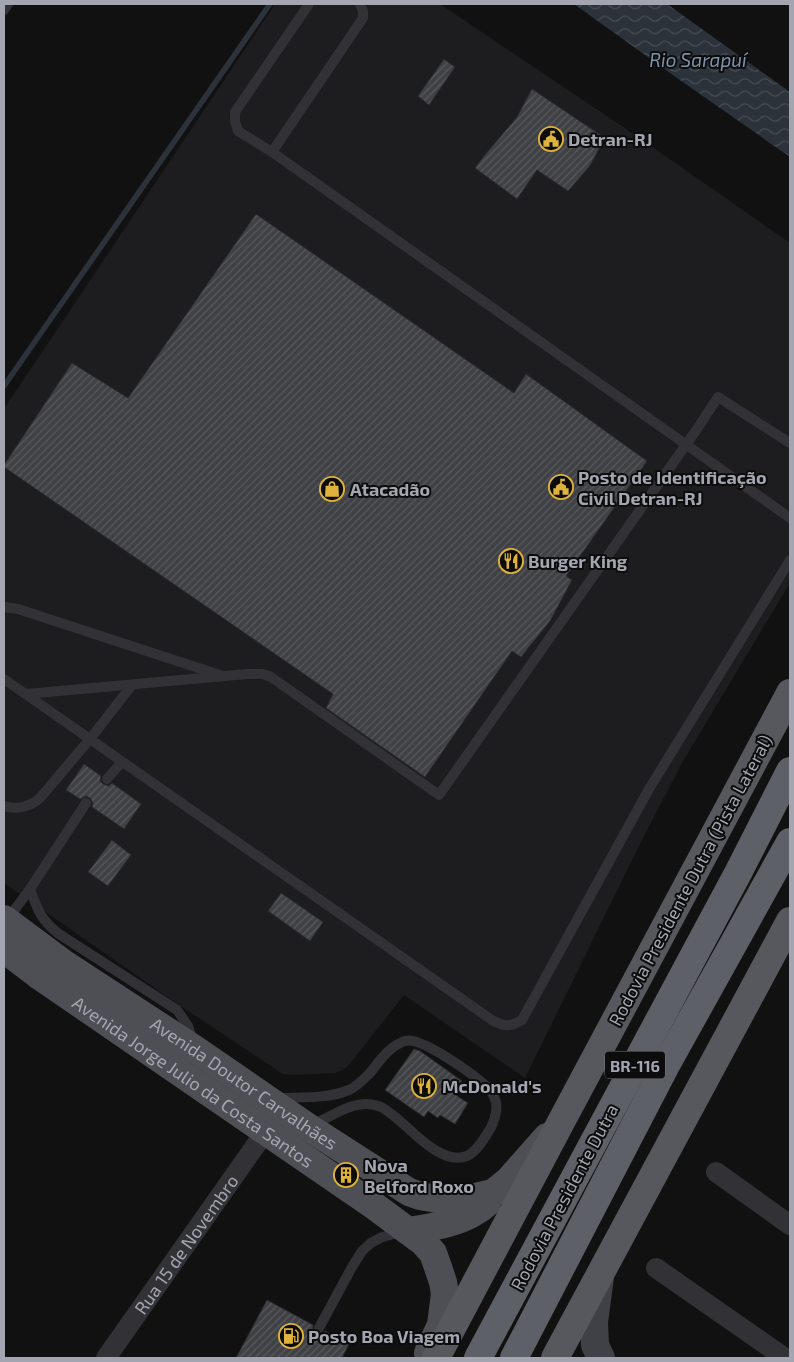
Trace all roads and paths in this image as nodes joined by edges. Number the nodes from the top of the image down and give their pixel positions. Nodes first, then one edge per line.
1 (8, 4) edge
2 (309, 4) edge
3 (360, 4) edge
4 (4, 10) edge
5 (272, 152) junction
6 (790, 443) edge
7 (686, 444) junction
8 (790, 518) edge
9 (790, 560) edge
10 (4, 607) edge
11 (223, 676) junction
12 (4, 679) edge
13 (132, 685) junction
14 (790, 693) edge
15 (26, 694) junction
16 (90, 739) junction
17 (122, 762) junction
18 (790, 771) edge
19 (107, 780) dead end
20 (86, 803) dead end
21 (4, 806) edge
22 (790, 842) edge
23 (30, 889) junction
24 (790, 921) edge
25 (5, 924) edge
26 (4, 949) edge
27 (35, 973) junction
28 (4, 975) edge
29 (196, 1050) junction
30 (267, 1098) junction
31 (561, 1122) junction
32 (308, 1126) junction
33 (265, 1132) junction
34 (716, 1172) dead end
35 (493, 1193) junction
36 (790, 1225) edge
37 (408, 1231) junction
38 (656, 1268) dead end
39 (601, 1272) junction
40 (319, 1328) dead end
41 (106, 1358) edge
42 (426, 1358) edge
43 (436, 1358) edge
44 (478, 1358) edge
45 (514, 1358) edge
46 (555, 1358) edge
47 (601, 1358) edge
48 (785, 1358) edge

1 - 4 lane
2 - 5 lane
3 - 5 lane
5 - 7 lane
6 - 7 lane
7 - 8 lane
7 - 11 lane
9 - 17 lane
10 - 11 lane
11 - 13 lane
12 - 15 lane
13 - 15 lane
13 - 16 lane
14 - 31 highway, Rodovia Presidente Dutra (Pista Lateral) / BR-116
15 - 16 lane
16 - 17 lane
16 - 21 lane
17 - 19 lane
18 - 44 highway, Rodovia Presidente Dutra / BR-116
20 - 23 lane
22 - 45 highway, Rodovia Presidente Dutra / BR-116
23 - 25 lane
23 - 29 lane
24 - 39 highway
25 - 29 main road, Avenida Doutor Carvalhães
26 - 27 main road, Avenida Jorge Julio da Costa Santos
27 - 28 main road
27 - 33 main road, Avenida Jorge Julio da Costa Santos
29 - 30 main road, Avenida Doutor Carvalhães
30 - 32 main road, Avenida Doutor Carvalhães
30 - 32 lane
31 - 35 main road, Avenida Doutor Carvalhães
31 - 43 highway, Rodovia Presidente Dutra (Pista Lateral) / BR-116
32 - 35 main road, Avenida Doutor Carvalhães
33 - 37 main road, Avenida Jorge Julio da Costa Santos
33 - 41 street, Rua 15 de Novembro
34 - 36 street
35 - 37 main road
37 - 40 lane
37 - 42 main road
38 - 48 street
39 - 46 highway
39 - 47 main road

